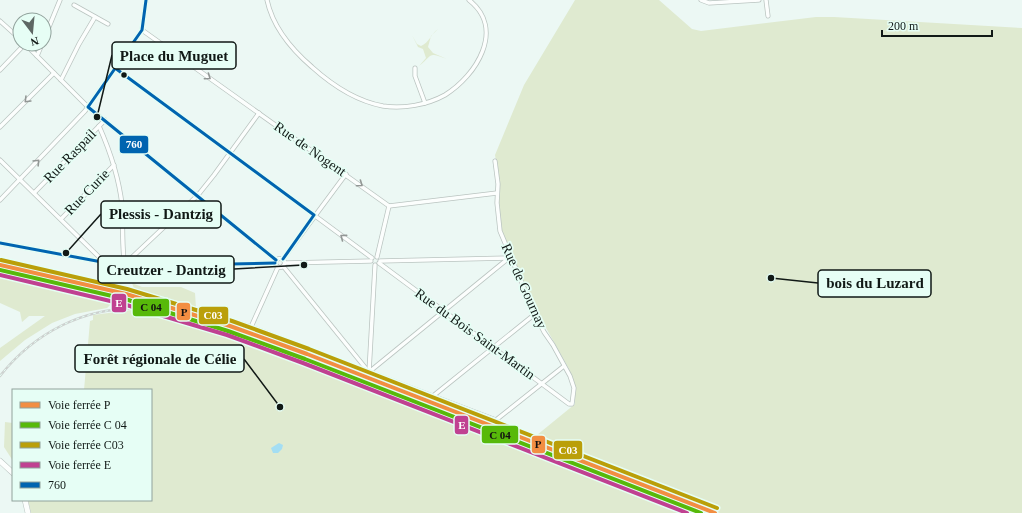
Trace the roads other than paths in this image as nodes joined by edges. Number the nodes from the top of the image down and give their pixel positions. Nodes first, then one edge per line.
1 (60, 0) edge
2 (146, 0) edge
3 (267, 0) edge
4 (469, 0) edge
5 (701, 0) edge
6 (759, 0) edge
7 (766, 0) edge
8 (74, 5) dead end
9 (768, 16) dead end
10 (95, 17) junction
11 (0, 20) edge
12 (52, 20) edge
13 (108, 24) dead end
14 (142, 30) junction
15 (12, 32) edge
16 (17, 52) edge
17 (33, 52) edge
18 (39, 52) edge
19 (37, 56) junction
20 (115, 68) junction
21 (415, 68) dead end
22 (0, 70) edge
23 (54, 73) junction
24 (61, 80) junction
25 (425, 103) junction
26 (88, 107) junction
27 (259, 113) junction
28 (105, 120) junction
29 (99, 126) junction
30 (0, 127) edge
31 (230, 153) junction
32 (0, 160) edge
33 (495, 161) dead end
34 (114, 165) junction
35 (346, 174) junction
36 (20, 179) junction
37 (34, 193) junction
38 (497, 193) junction
39 (198, 195) junction
40 (0, 200) edge
41 (389, 206) junction
42 (314, 216) junction
43 (61, 219) junction
44 (0, 243) edge
45 (377, 257) junction
46 (509, 258) junction
47 (371, 260) junction
48 (276, 261) junction
49 (101, 262) junction
50 (127, 263) junction
51 (284, 263) junction
52 (378, 263) junction
53 (118, 265) junction
54 (278, 267) junction
55 (196, 310) dead end
56 (443, 311) junction
57 (535, 314) junction
58 (251, 327) junction
59 (493, 348) junction
60 (564, 366) junction
61 (369, 372) junction
62 (542, 384) junction
63 (434, 396) junction
64 (571, 404) joint
65 (0, 461) edge
66 (12, 472) edge
67 (25, 501) edge
68 (28, 513) edge

1 - 12 street
2 - 14 street
3 - 25 street
4 - 25 street
5 - 6 street
7 - 9 street
8 - 10 street
10 - 13 street
10 - 24 street
11 - 15 street
14 - 20 street
14 -> 27 street, Rue de Nogent
16 - 22 street
17 - 19 street
18 - 19 street
19 - 23 street
20 - 26 street
20 - 31 street
21 - 25 street
23 - 24 street
23 -> 30 street
24 - 26 street
26 - 28 street
36 -> 26 street
27 - 31 street
27 - 35 street, Rue de Nogent
28 - 29 street, Rue Raspail
28 - 39 street
29 - 34 street
29 - 37 street, Rue Raspail
31 - 39 street
31 - 42 street
32 - 36 street
33 - 38 street, Rue de Gournay
34 - 43 street, Rue Curie
34 - 50 street
35 -> 41 street, Rue de Nogent
35 - 42 street
36 - 37 street
36 - 40 street
37 - 43 street
38 - 41 street
38 - 46 street, Rue de Gournay
39 - 48 street
39 - 50 street
41 - 45 street
47 -> 42 street
42 - 51 street
43 - 49 street
44 - 49 street
45 - 47 street
45 - 52 street
46 - 52 street
46 - 56 street
46 - 57 street, Rue de Gournay
47 - 51 street
47 - 52 street
48 - 50 street
48 - 51 street
48 - 54 street
49 - 53 street
50 - 53 street
50 - 53 street
51 - 54 street
51 - 61 street
52 - 56 street, Rue du Bois Saint-Martin
52 - 61 street
54 - 58 street
55 - 58 street
56 - 59 street, Rue du Bois Saint-Martin
56 - 61 street
57 - 59 street
57 - 60 street, Rue de Gournay
58 - 61 street
59 - 62 street, Rue du Bois Saint-Martin
59 - 63 street
60 - 62 street
60 - 64 street, Rue de Gournay
61 - 63 street
62 - 63 street
62 - 64 street, Rue du Bois Saint-Martin
65 - 66 street
67 - 68 street

